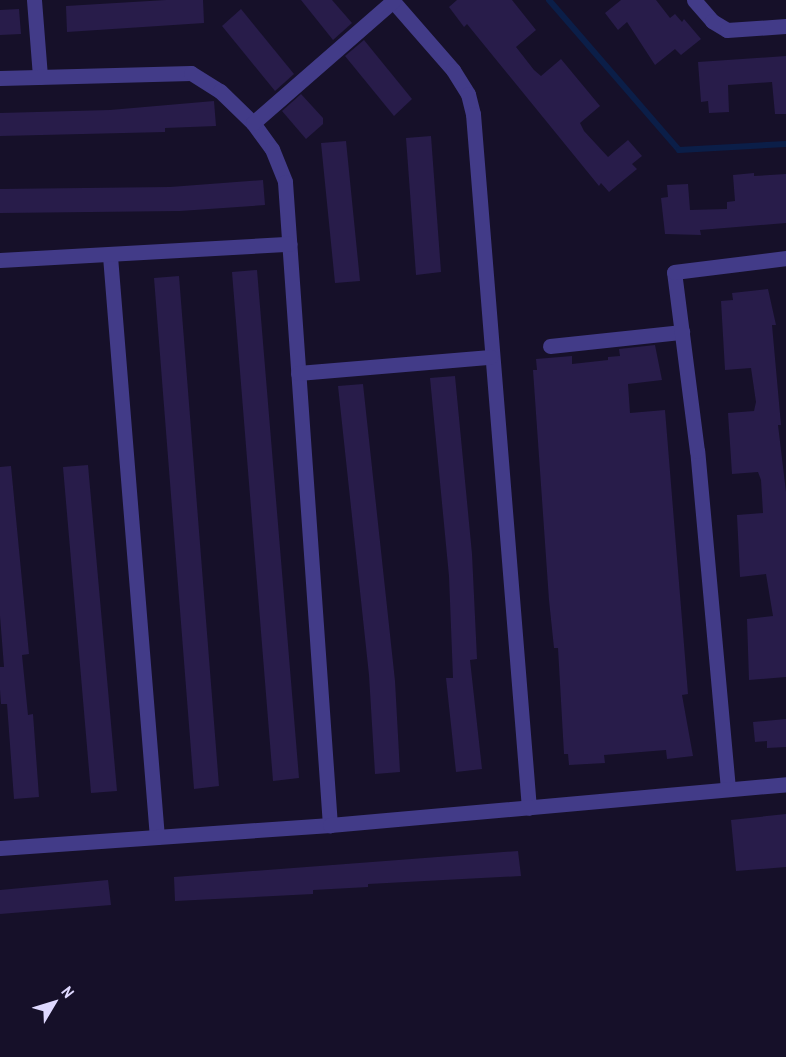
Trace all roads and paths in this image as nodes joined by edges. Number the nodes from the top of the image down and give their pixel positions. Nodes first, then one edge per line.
1 (34, 0) edge
2 (694, 0) edge
3 (393, 1) edge
4 (786, 26) edge
5 (40, 77) junction
6 (0, 78) edge
7 (253, 123) junction
8 (290, 244) junction
9 (110, 256) junction
10 (786, 258) edge
11 (0, 260) edge
12 (682, 332) junction
13 (550, 346) dead end
14 (490, 357) junction
15 (298, 373) junction
16 (786, 784) edge
17 (728, 789) junction
18 (529, 808) junction
19 (330, 825) junction
20 (157, 837) junction
21 (0, 849) edge

1 - 5 street
2 - 4 street
3 - 7 street
3 - 14 street
5 - 6 street
5 - 7 street
7 - 8 street
8 - 9 street
8 - 15 street
9 - 11 street
9 - 20 street
10 - 12 street
12 - 13 street
12 - 17 street
14 - 15 street
14 - 18 street
15 - 19 street
16 - 17 street
17 - 18 street
18 - 19 street
19 - 20 street
20 - 21 street

